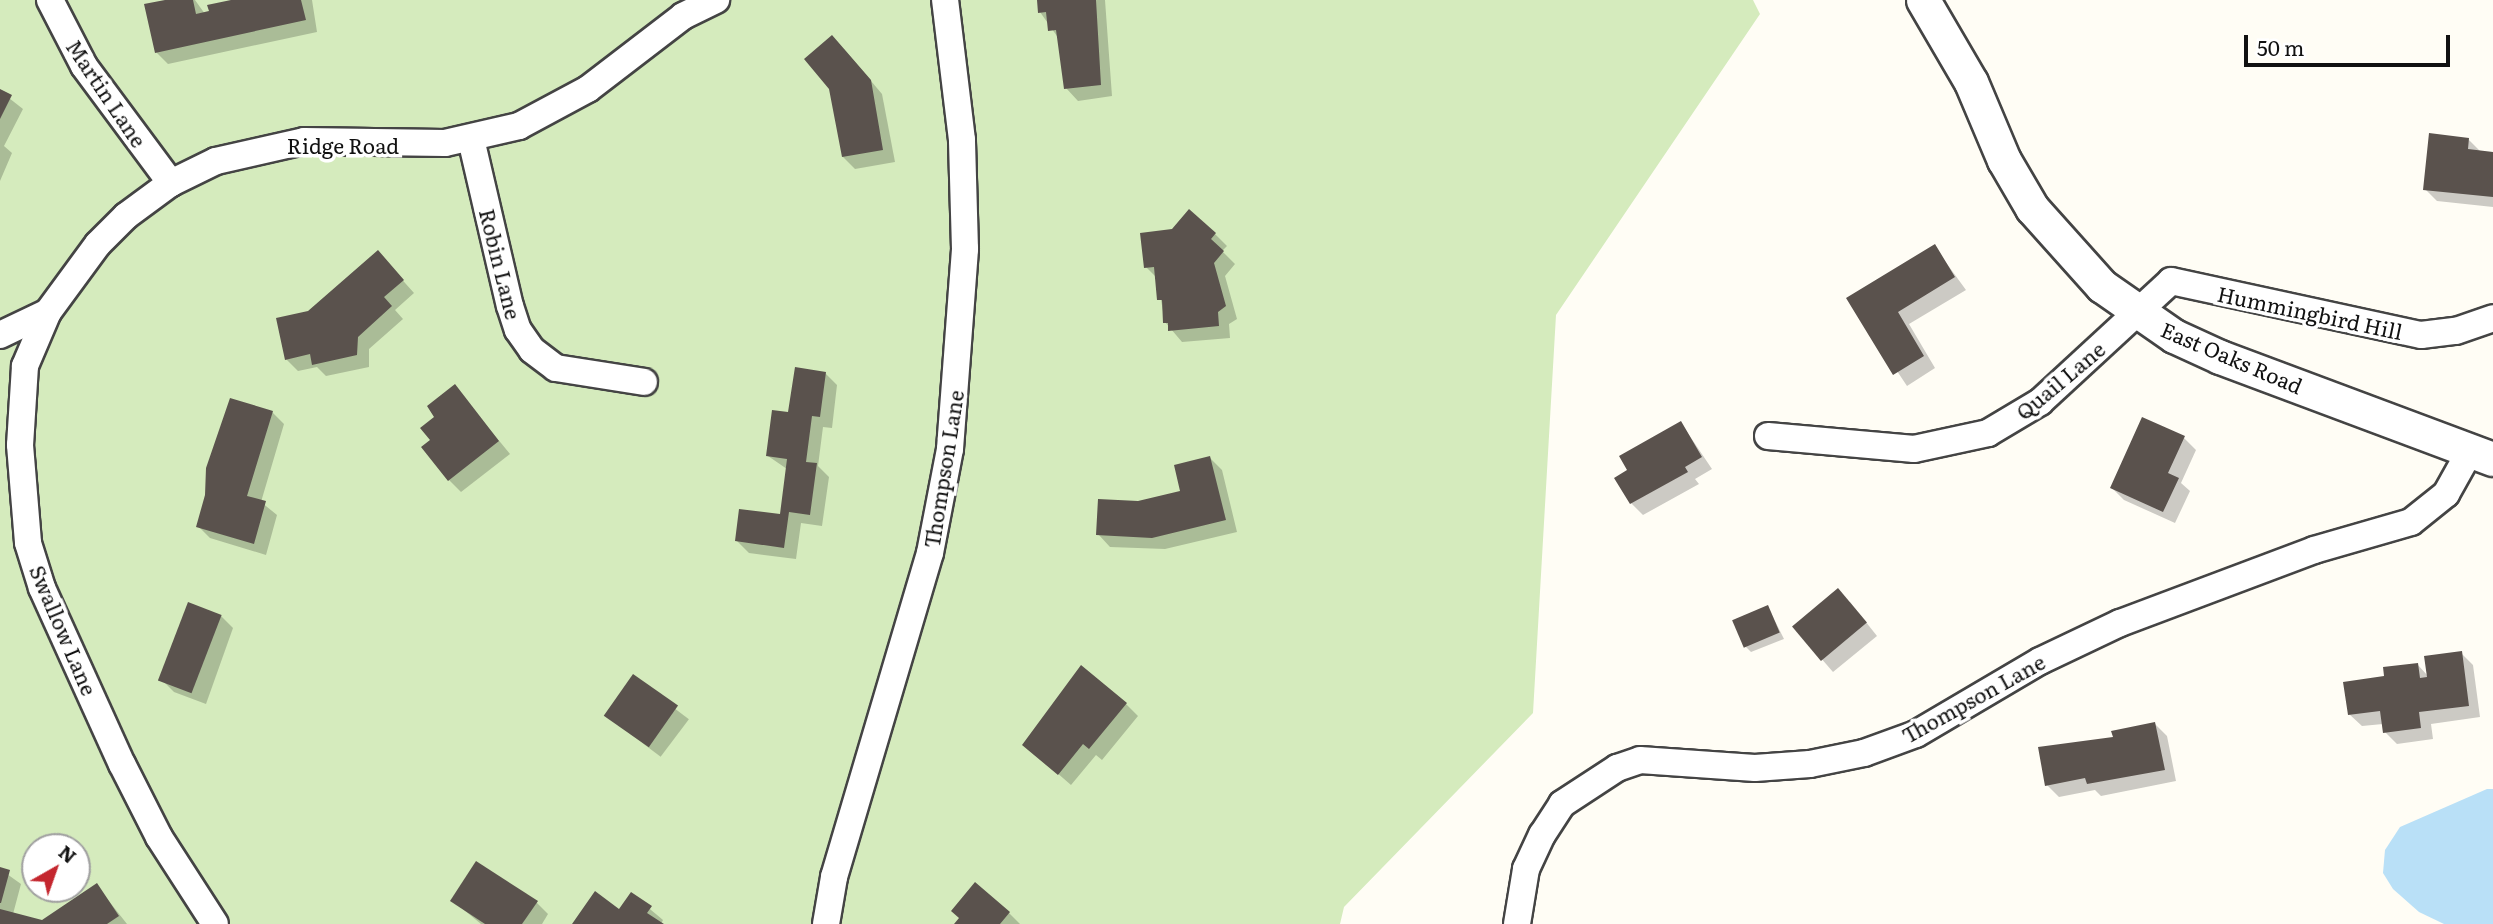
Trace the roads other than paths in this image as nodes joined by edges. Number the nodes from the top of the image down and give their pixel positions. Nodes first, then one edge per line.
1 (50, 0) edge
2 (716, 0) edge
3 (945, 0) edge
4 (1923, 0) edge
5 (471, 139) junction
6 (171, 183) junction
7 (48, 312) junction
8 (2138, 314) junction
9 (2493, 318) edge
10 (0, 335) edge
11 (644, 382) dead end
12 (1768, 436) dead end
13 (2482, 455) edge
14 (215, 924) edge
15 (826, 924) edge
16 (1517, 924) edge

1 - 6 street, Martin Lane
2 - 5 street, Ridge Road
3 - 15 street, Thompson Lane
4 - 8 street, East Oaks Road
5 - 6 street, Ridge Road
5 - 11 street, Robin Lane
6 - 7 street, Ridge Road
7 - 10 street, Ridge Road
7 - 14 street, Swallow Lane
8 - 9 street, Hummingbird Hill
8 - 12 street, Quail Lane
8 - 13 street, East Oaks Road
13 - 16 street, Thompson Lane

